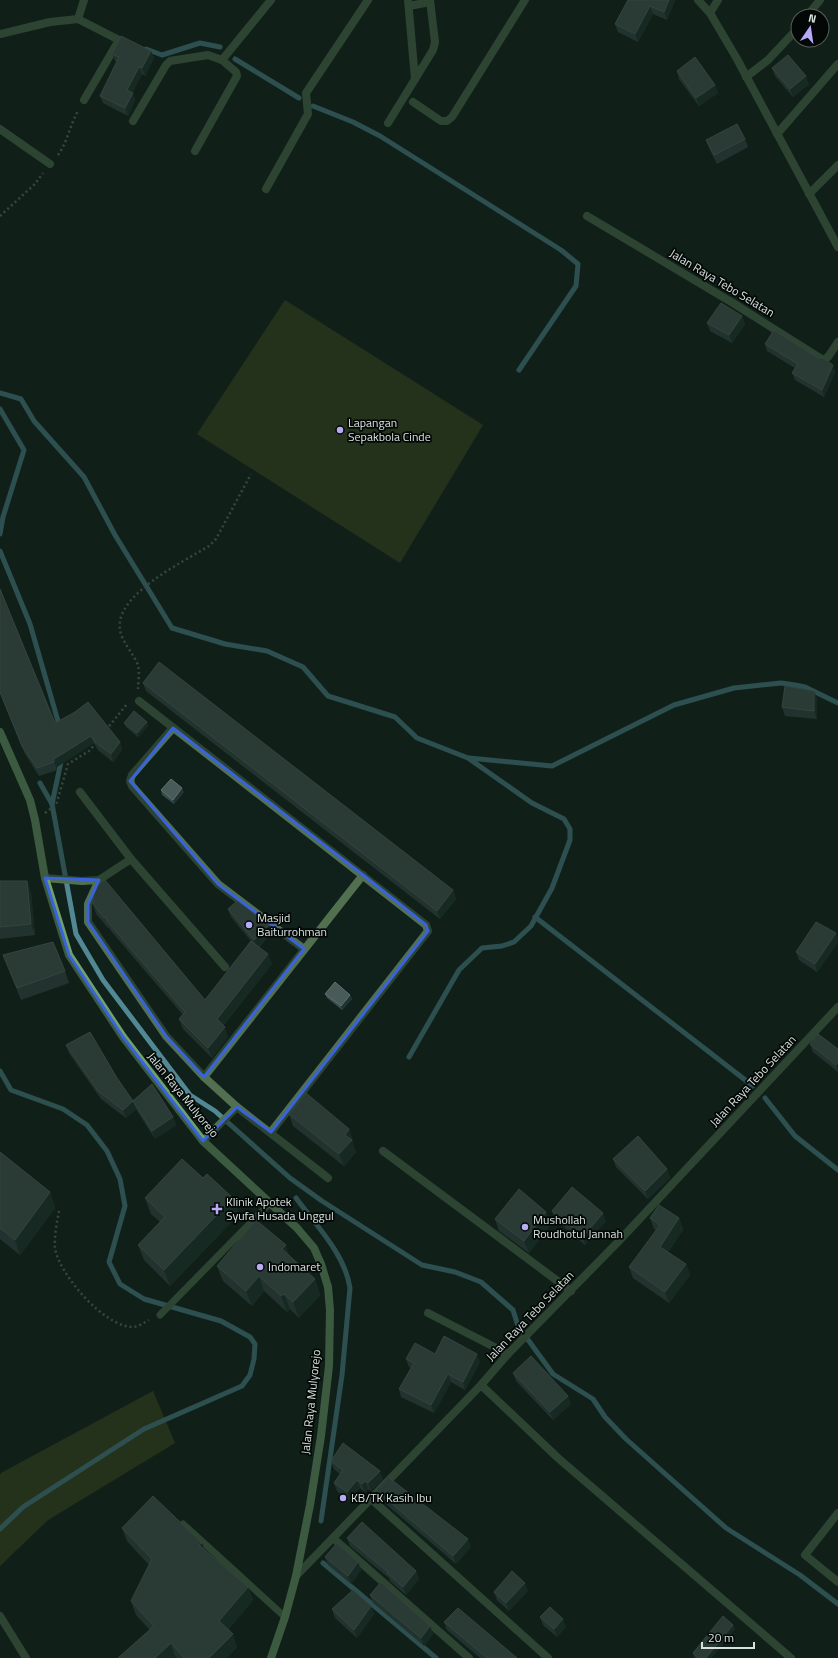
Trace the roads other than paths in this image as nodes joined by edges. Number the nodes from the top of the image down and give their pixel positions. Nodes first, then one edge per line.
1 (84, 0) edge
2 (271, 0) edge
3 (368, 0) edge
4 (525, 0) edge
5 (698, 0) edge
6 (718, 0) edge
7 (820, 0) edge
8 (430, 1) edge
9 (409, 3) edge
10 (814, 8) edge
11 (710, 13) junction
12 (79, 16) junction
13 (0, 34) edge
14 (790, 37) edge
15 (222, 60) junction
16 (838, 64) edge
17 (746, 77) junction
18 (415, 79) junction
19 (84, 100) dead end
20 (414, 102) dead end
21 (134, 120) dead end
22 (388, 123) dead end
23 (0, 130) edge
24 (777, 134) junction
25 (195, 151) dead end
26 (50, 164) dead end
27 (838, 164) edge
28 (266, 188) dead end
29 (809, 194) junction
30 (587, 216) dead end
31 (838, 247) edge
32 (838, 342) edge
33 (139, 701) dead end
34 (173, 728) junction
35 (0, 732) edge
36 (80, 792) dead end
37 (131, 858) junction
38 (363, 875) junction
39 (45, 878) junction
40 (99, 880) junction
41 (304, 950) junction
42 (225, 967) dead end
43 (838, 1007) edge
44 (204, 1077) junction
45 (237, 1107) junction
46 (271, 1132) junction
47 (203, 1141) junction
48 (383, 1151) dead end
49 (328, 1178) dead end
50 (270, 1203) junction
51 (571, 1291) junction
52 (428, 1313) dead end
53 (160, 1316) road end
54 (508, 1354) junction
55 (481, 1385) junction
56 (370, 1498) junction
57 (838, 1514) edge
58 (176, 1518) edge
59 (333, 1538) junction
60 (296, 1576) junction
61 (838, 1582) edge
62 (0, 1616) edge
63 (285, 1617) junction
64 (26, 1658) edge
65 (271, 1658) edge
66 (469, 1658) edge
67 (548, 1658) edge
68 (791, 1658) edge

1 - 12 street
2 - 15 street
3 - 28 street
4 - 20 street
5 - 11 street
6 - 11 street
7 - 10 street
8 - 9 street
8 - 18 street
9 - 18 street
11 - 17 street
12 - 13 street
12 - 19 street
14 - 17 street
15 - 21 street
15 - 25 street
16 - 24 street
17 - 24 street
18 - 22 street
23 - 26 street
24 - 29 street
27 - 29 street
29 - 31 street
30 - 32 street, Jalan Raya Tebo Selatan
33 - 34 street
34 - 38 street
34 - 41 street
35 - 39 main road, Jalan Raya Mulyorejo
36 - 37 street
37 - 40 street
37 - 42 street
38 - 41 street
38 - 46 street
39 - 40 street
39 - 47 main road, Jalan Raya Mulyorejo
40 - 44 street
41 - 44 street
43 - 51 street, Jalan Raya Tebo Selatan
44 - 45 street
45 - 46 street
45 - 47 street
46 - 49 street
47 - 50 main road, Jalan Raya Mulyorejo
48 - 51 street
50 - 53 lane
50 - 60 main road, Jalan Raya Mulyorejo
51 - 54 street, Jalan Raya Tebo Selatan
52 - 54 street
54 - 55 street, Jalan Raya Tebo Selatan
55 - 56 street, Jalan Raya Tebo Selatan
55 - 68 street
56 - 59 street, Jalan Raya Tebo Selatan
56 - 67 street
57 - 61 street
58 - 63 lane
59 - 60 street, Jalan Raya Tebo Selatan
59 - 66 street
60 - 63 main road, Jalan Raya Tebo Selatan
62 - 64 street
63 - 65 main road, Jalan Raya Tebo Selatan

